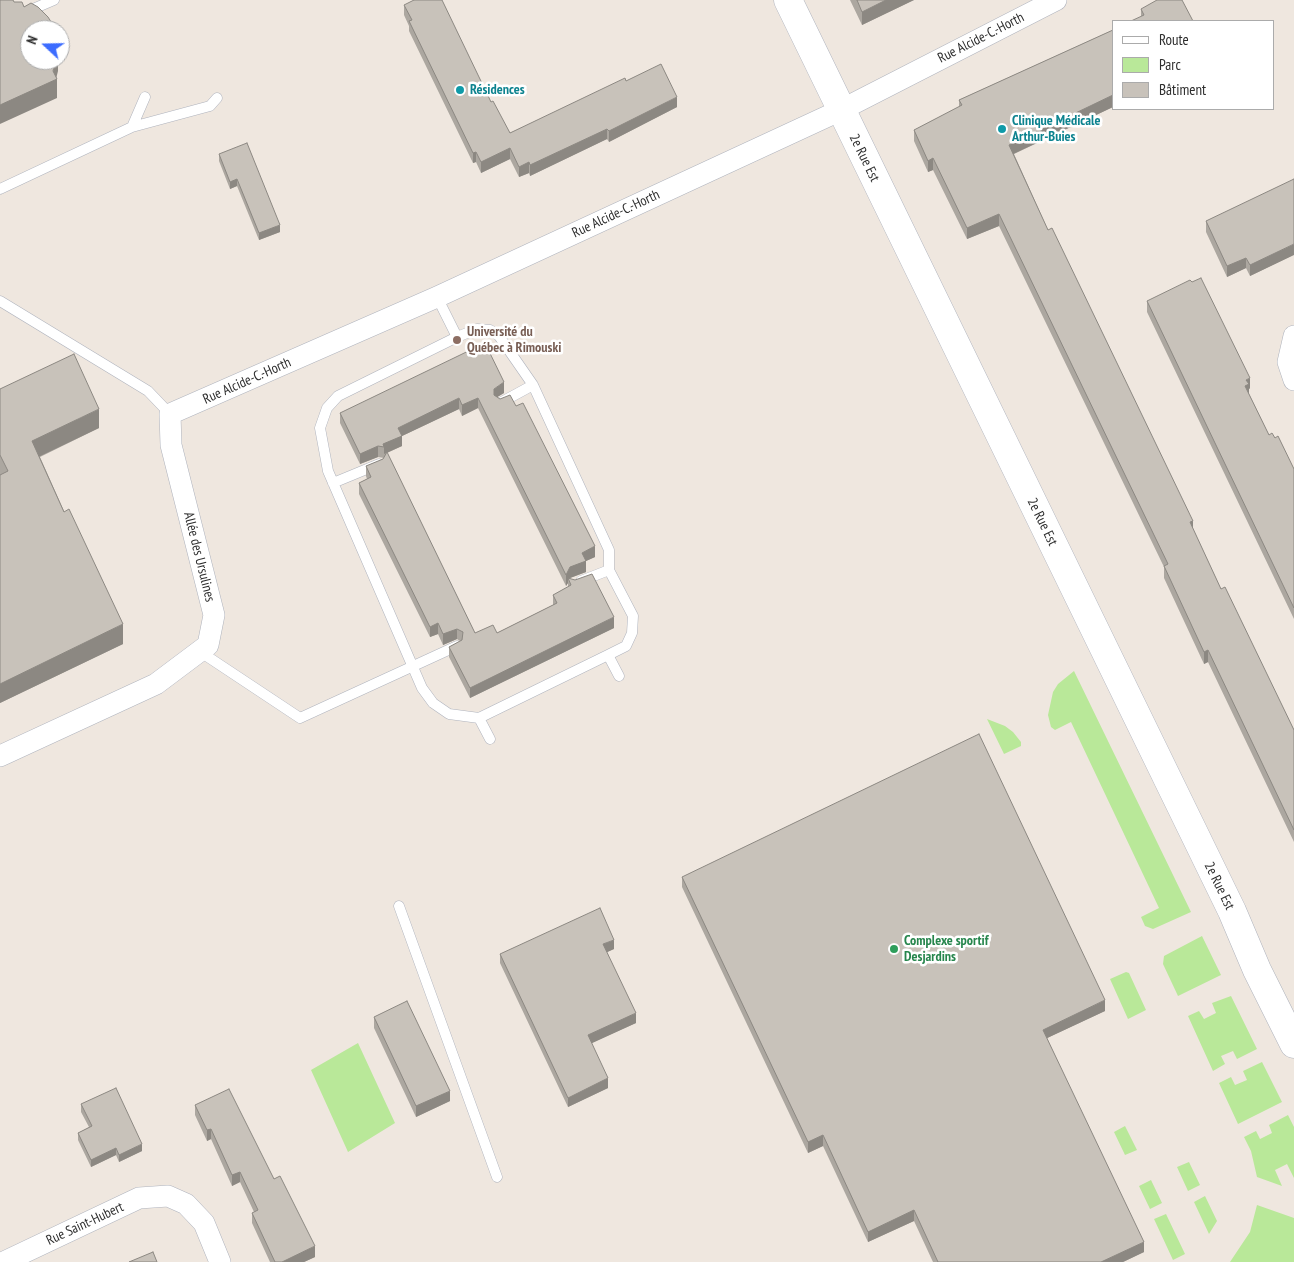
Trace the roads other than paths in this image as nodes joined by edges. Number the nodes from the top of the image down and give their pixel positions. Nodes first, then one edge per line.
1 (54, 0) edge
2 (788, 0) edge
3 (1056, 0) edge
4 (18, 16) edge
5 (145, 98) dead end
6 (218, 98) dead end
7 (841, 110) junction
8 (132, 127) junction
9 (0, 189) edge
10 (437, 297) junction
11 (0, 301) edge
12 (1294, 336) edge
13 (457, 337) junction
14 (1294, 380) edge
15 (533, 385) junction
16 (500, 403) edge
17 (170, 414) junction
18 (380, 464) edge
19 (333, 483) junction
20 (609, 570) junction
21 (573, 584) edge
22 (457, 646) edge
23 (199, 651) junction
24 (608, 655) junction
25 (413, 666) junction
26 (620, 676) dead end
27 (480, 718) junction
28 (490, 739) dead end
29 (0, 756) edge
30 (399, 906) dead end
31 (1294, 1044) edge
32 (497, 1177) dead end
33 (4, 1262) edge
34 (220, 1262) edge

1 - 4 lane
2 - 7 street, 2e Rue Est
3 - 7 street, Rue Alcide-C.-Horth
5 - 8 lane
6 - 8 lane
7 - 10 street, Rue Alcide-C.-Horth
7 - 31 street, 2e Rue Est
8 - 9 lane
10 - 13 lane
10 - 17 street, Rue Alcide-C.-Horth
11 - 17 lane
12 - 14 street
13 - 15 lane
13 - 19 lane
15 - 16 lane
15 - 20 lane
17 - 23 street, Allée des Ursulines
18 - 19 lane
19 - 25 lane
20 - 21 lane
20 - 24 lane
22 - 25 lane
23 - 25 lane
23 - 29 street, Allée des Ursulines
24 - 26 lane
24 - 27 lane
25 - 27 lane
27 - 28 lane
30 - 32 lane
33 - 34 street, Rue Saint-Hubert

